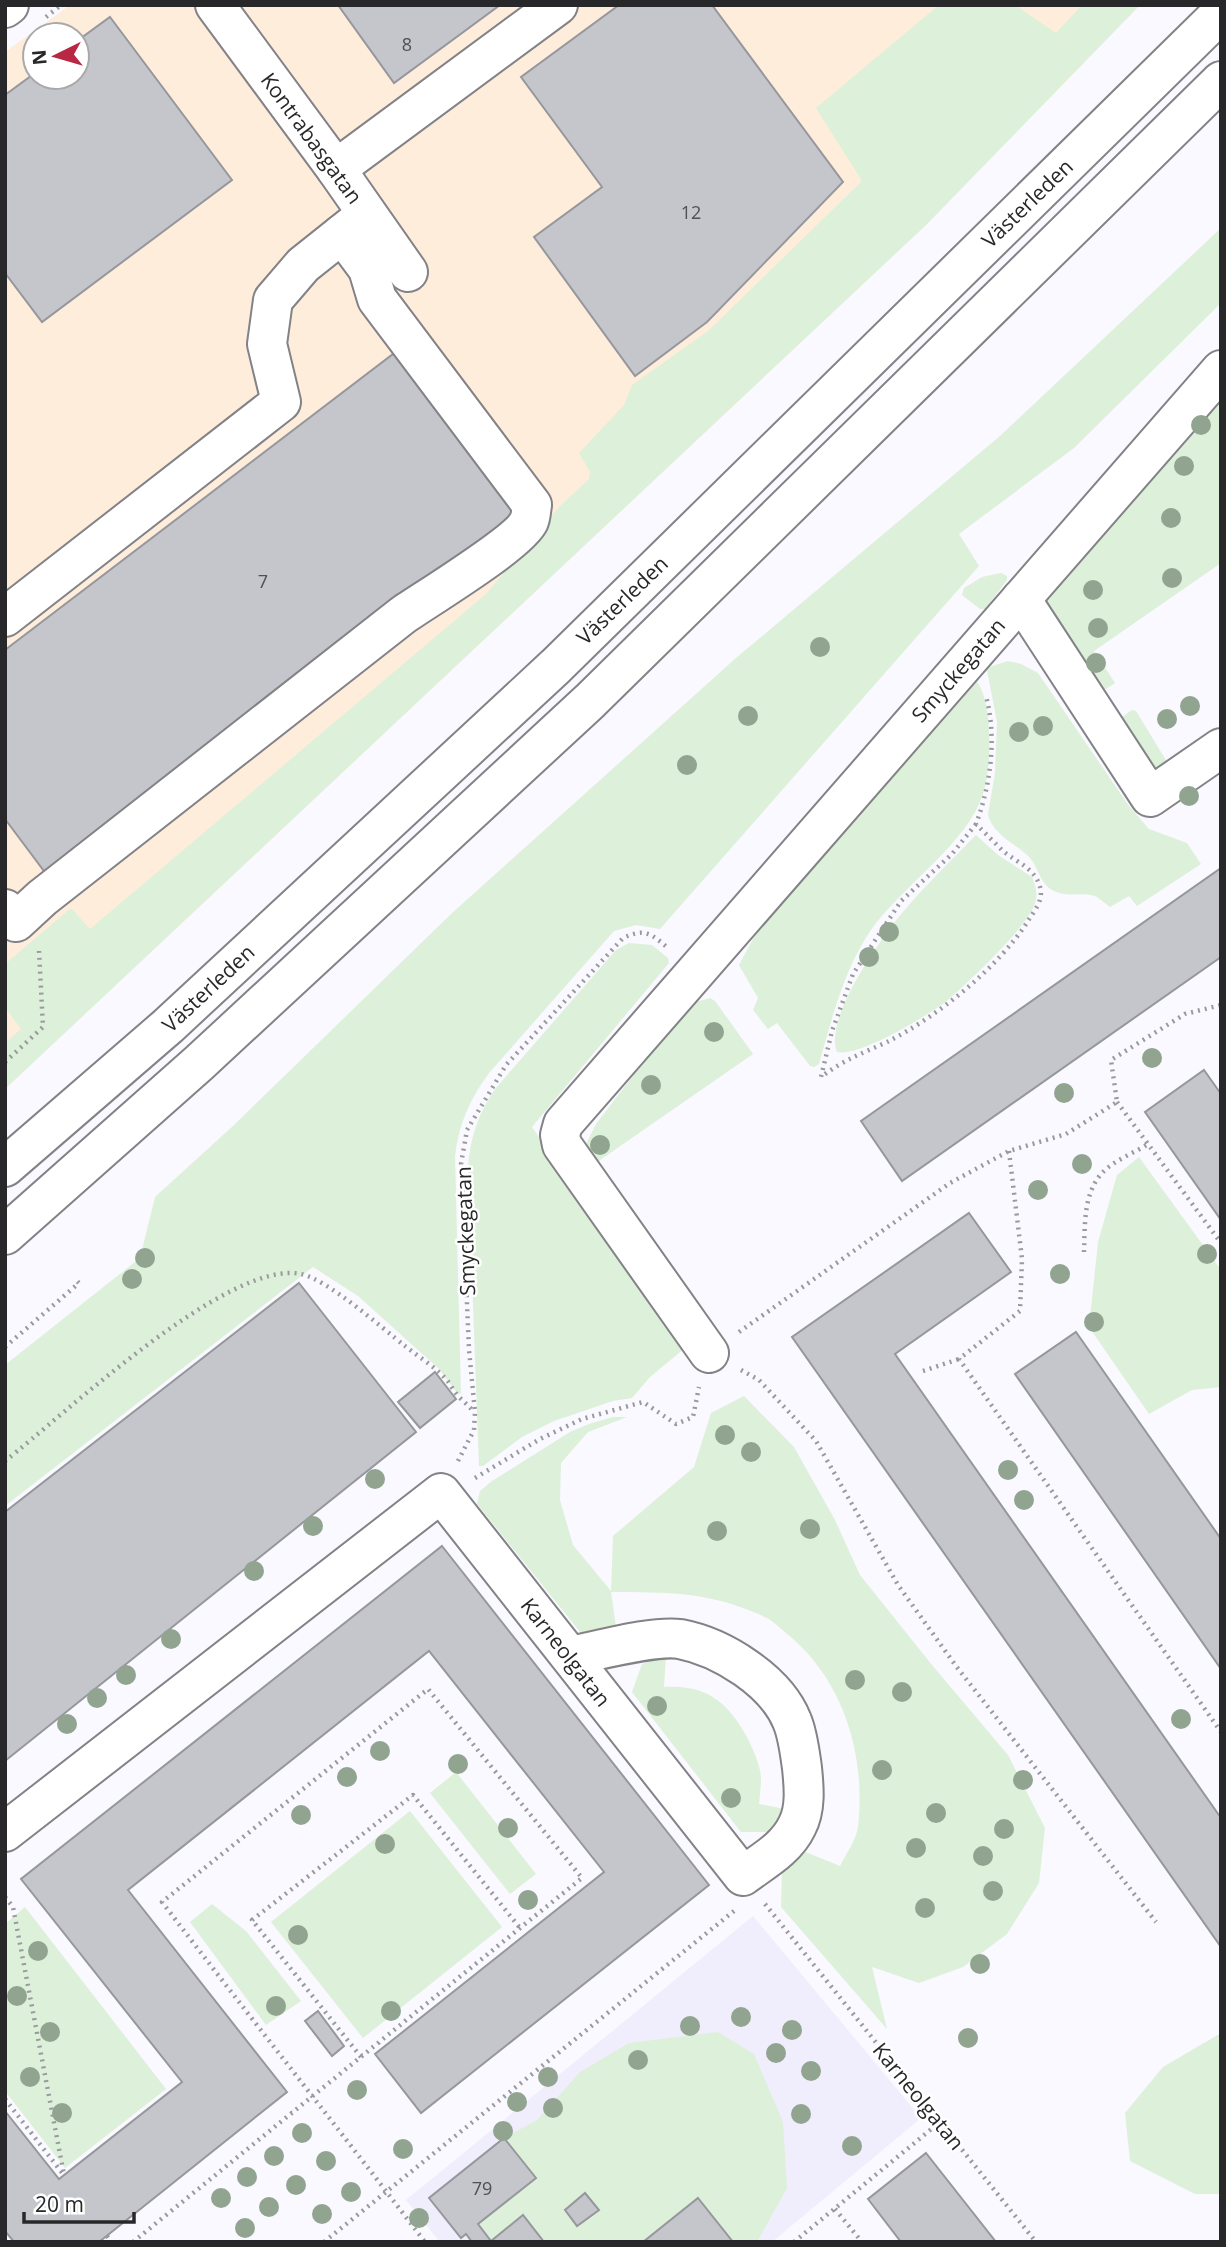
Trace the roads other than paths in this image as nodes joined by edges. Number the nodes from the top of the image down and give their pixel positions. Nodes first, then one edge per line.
1 (215, 5) edge
2 (558, 5) edge
3 (1221, 13) edge
4 (1221, 81) edge
5 (336, 169) junction
6 (355, 224) junction
7 (408, 272) dead end
8 (1221, 370) edge
9 (1021, 599) junction
10 (5, 617) edge
11 (1221, 748) edge
12 (10, 915) edge
13 (5, 1167) edge
14 (5, 1235) edge
15 (709, 1353) road end
16 (570, 1656) junction
17 (5, 1832) edge

1 - 5 main road, Kontrabasgatan
2 - 5 main road
3 - 13 main road, Västerleden
4 - 14 main road
5 - 6 main road, Kontrabasgatan
6 - 7 main road, Kontrabasgatan
6 - 10 main road
6 - 12 main road
8 - 9 main road, Smyckegatan
9 - 11 main road
9 - 15 main road, Smyckegatan
16 - 16 main road, Karneolgatan
16 - 17 main road, Karneolgatan

